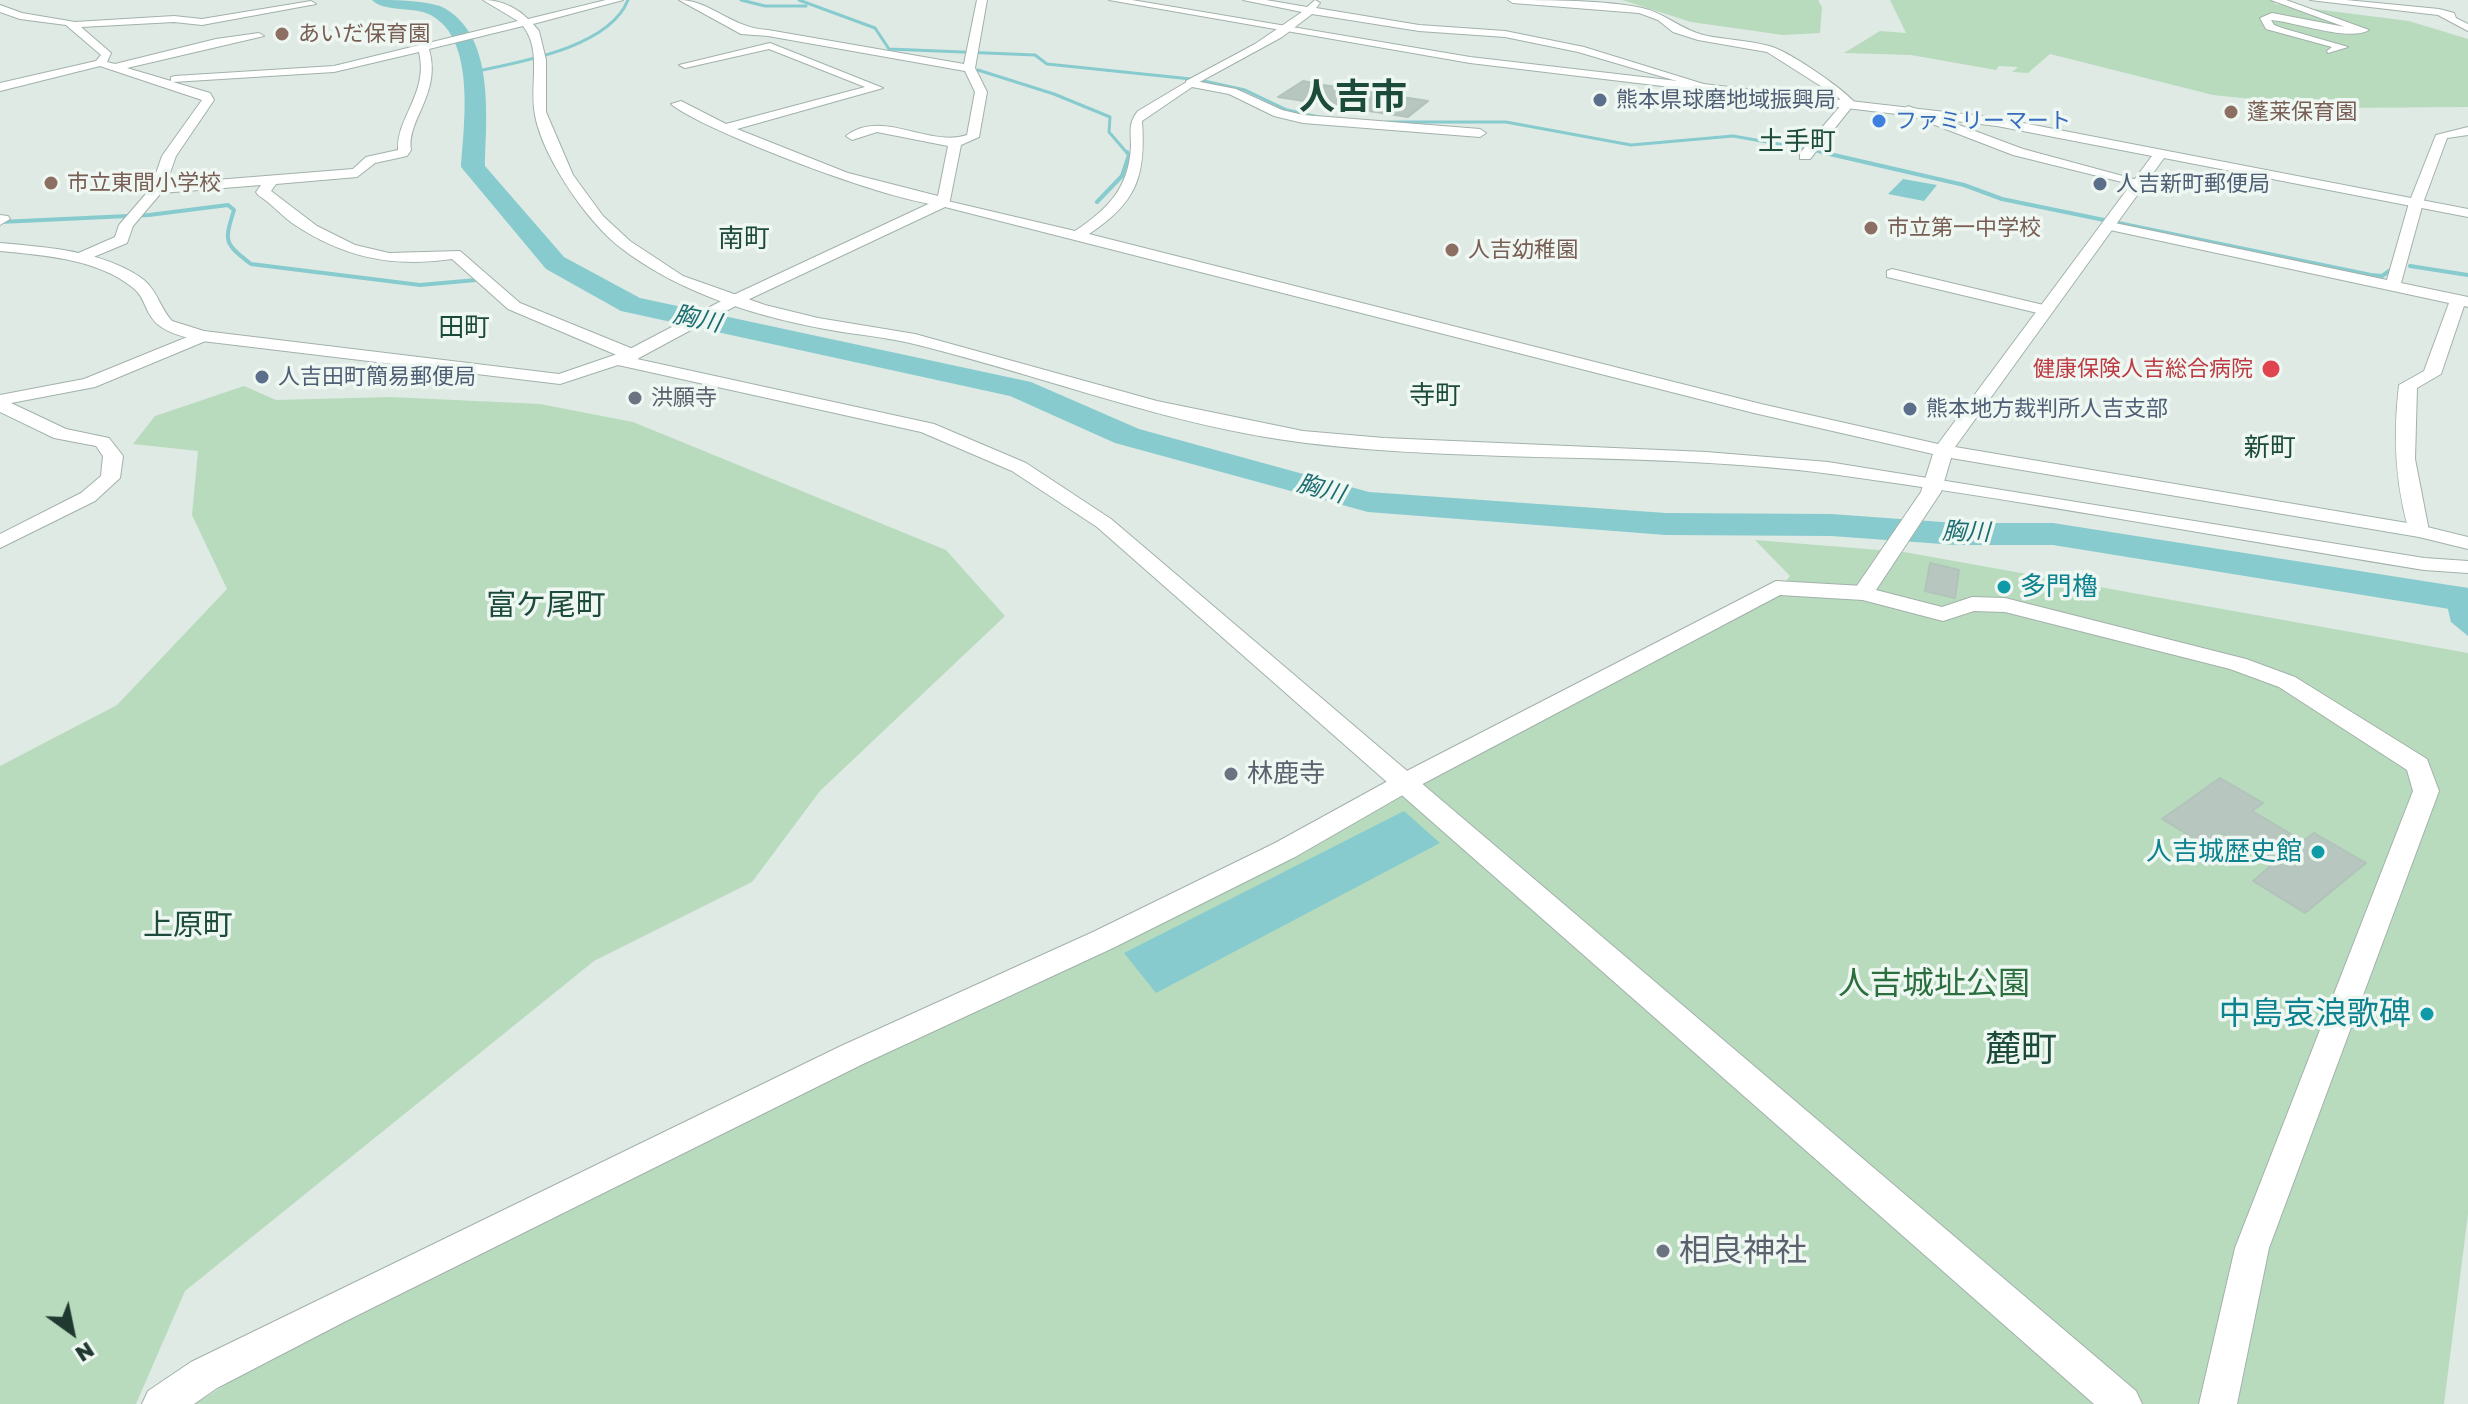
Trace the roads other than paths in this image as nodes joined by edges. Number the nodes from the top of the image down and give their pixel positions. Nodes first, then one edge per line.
1 (488, 0) edge
2 (618, 0) edge
3 (684, 0) edge
4 (982, 0) edge
5 (1114, 0) edge
6 (1248, 0) edge
7 (1513, 0) edge
8 (2276, 0) edge
9 (2315, 0) edge
10 (311, 4) dead end
11 (1314, 5) edge
12 (0, 8) edge
13 (131, 8) dead end
14 (149, 20) junction
15 (524, 23) junction
16 (75, 25) junction
17 (2468, 28) edge
18 (1287, 30) junction
19 (259, 36) dead end
20 (427, 46) junction
21 (2332, 51) dead end
22 (100, 63) junction
23 (685, 65) dead end
24 (116, 67) junction
25 (969, 68) junction
26 (153, 80) junction
27 (1190, 83) junction
28 (1704, 86) junction
29 (0, 87) edge
30 (1849, 103) junction
31 (677, 104) dead end
32 (1908, 110) junction
33 (725, 128) junction
34 (2468, 131) edge
35 (1480, 133) dead end
36 (852, 136) dead end
37 (955, 143) junction
38 (2160, 154) junction
39 (1805, 156) dead end
40 (271, 181) junction
41 (2138, 182) junction
42 (157, 189) junction
43 (944, 202) junction
44 (2416, 203) junction
45 (2468, 213) edge
46 (2110, 226) junction
47 (1077, 236) junction
48 (0, 247) edge
49 (79, 258) junction
50 (1892, 274) dead end
51 (2393, 285) junction
52 (2463, 301) edge
53 (730, 303) junction
54 (2046, 310) junction
55 (202, 336) junction
56 (624, 358) junction
57 (0, 402) edge
58 (1943, 451) junction
59 (1932, 488) junction
60 (2419, 531) junction
61 (0, 542) edge
62 (2468, 543) edge
63 (2468, 567) edge
64 (1869, 584) junction
65 (1406, 782) junction
66 (161, 1404) edge
67 (2123, 1404) edge
68 (2218, 1404) edge

1 - 15 street
2 - 15 street
3 - 25 street
4 - 25 street
5 - 18 street
6 - 11 street
7 - 30 street
8 - 21 street
9 - 17 street
10 - 14 street
11 - 18 street
11 - 28 street
12 - 16 street
13 - 14 street
14 - 16 street
15 - 20 street
15 - 53 street
16 - 22 street
18 - 27 street
18 - 28 street
19 - 24 street
20 - 26 street
20 - 40 street
22 - 24 street
22 - 29 street
23 - 33 street
24 - 26 street
25 - 37 street
26 - 42 street
27 - 35 street
27 - 47 street
28 - 30 street
30 - 32 street
30 - 39 street
31 - 33 street
32 - 38 street
32 - 41 street
33 - 43 street
34 - 44 street
36 - 37 street
37 - 43 street
38 - 41 street
38 - 44 street
40 - 42 street
40 - 56 street
41 - 46 street
42 - 49 street
43 - 47 street
43 - 53 street
44 - 45 street
44 - 51 street
46 - 51 street
46 - 54 street
47 - 58 street
48 - 49 street
49 - 55 street
50 - 54 street
51 - 52 street
52 - 60 street
53 - 56 street
53 - 59 street
54 - 58 street
55 - 56 street
55 - 57 street
56 - 65 street
57 - 61 street
58 - 59 street
58 - 60 street
59 - 63 street
59 - 64 street
60 - 62 street
64 - 65 street
64 - 68 street
65 - 66 street
65 - 67 street

